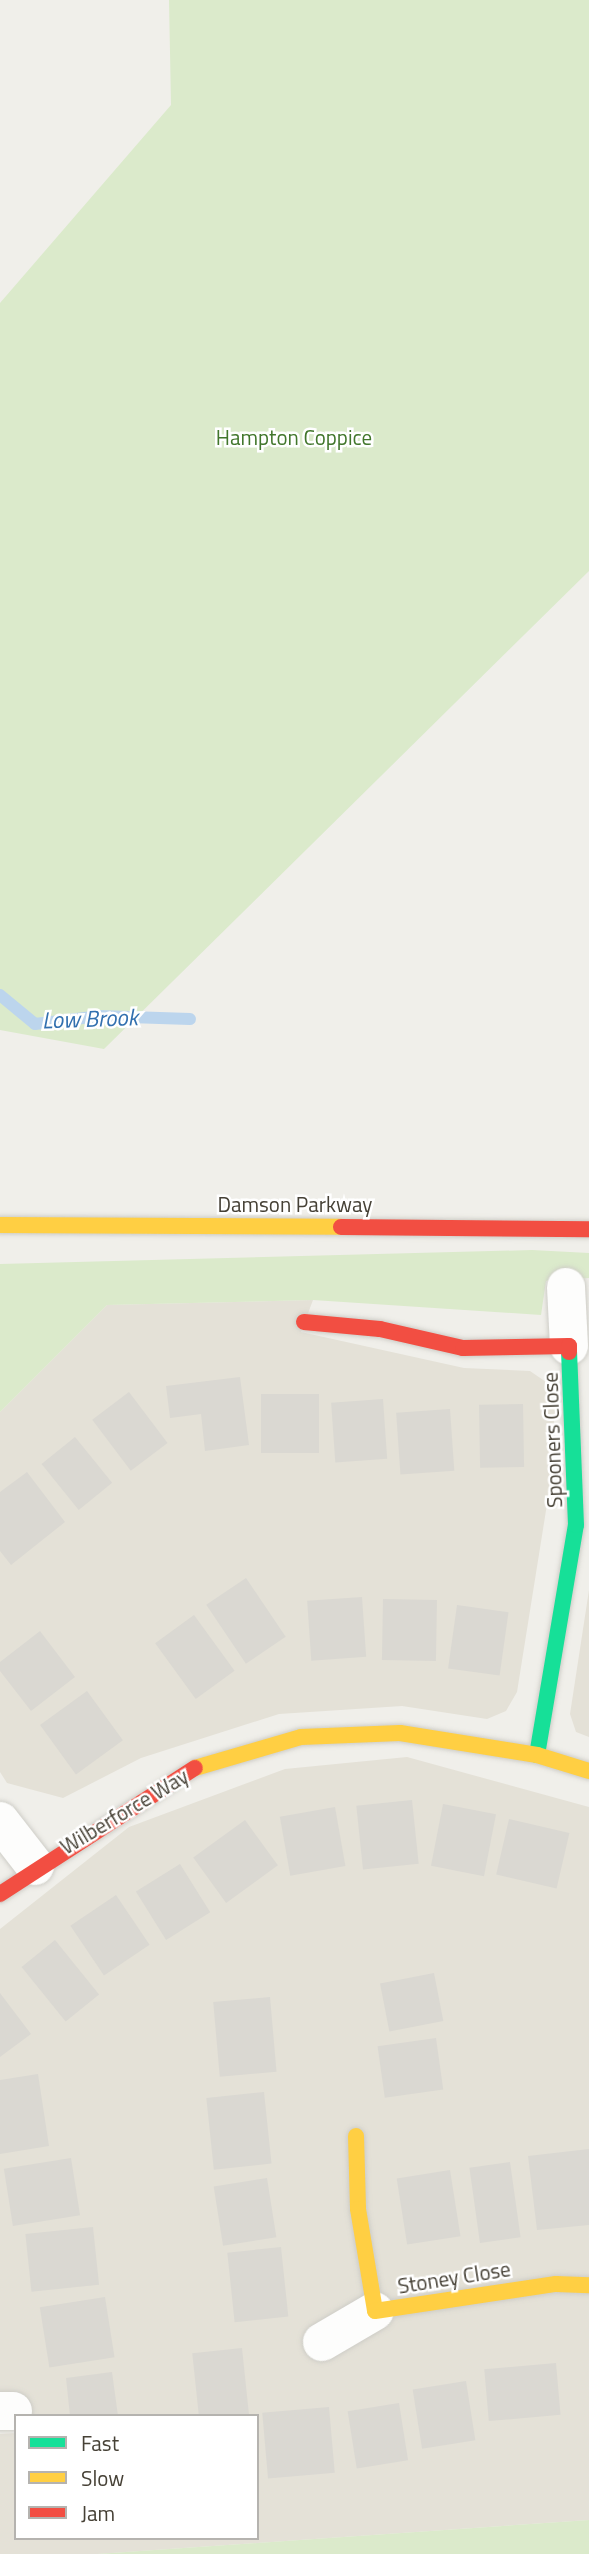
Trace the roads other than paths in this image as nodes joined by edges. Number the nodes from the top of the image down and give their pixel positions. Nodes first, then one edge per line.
1 (0, 1225) edge
2 (589, 1228) edge
3 (566, 1287) dead end
4 (304, 1322) dead end
5 (569, 1346) junction
6 (537, 1755) junction
7 (589, 1771) edge
8 (0, 1821) edge
9 (35, 1866) junction
10 (0, 1894) edge
11 (356, 2136) dead end
12 (589, 2285) edge
13 (375, 2311) junction
14 (322, 2342) dead end

1 - 2 street, Damson Parkway
3 - 5 street
4 - 5 street, Spooners Close
5 - 6 street, Spooners Close
6 - 7 street, Wilberforce Way
6 - 9 street, Wilberforce Way
8 - 9 street
9 - 10 street, Wilberforce Way
11 - 13 street, Stoney Close
12 - 13 street, Stoney Close
13 - 14 street

